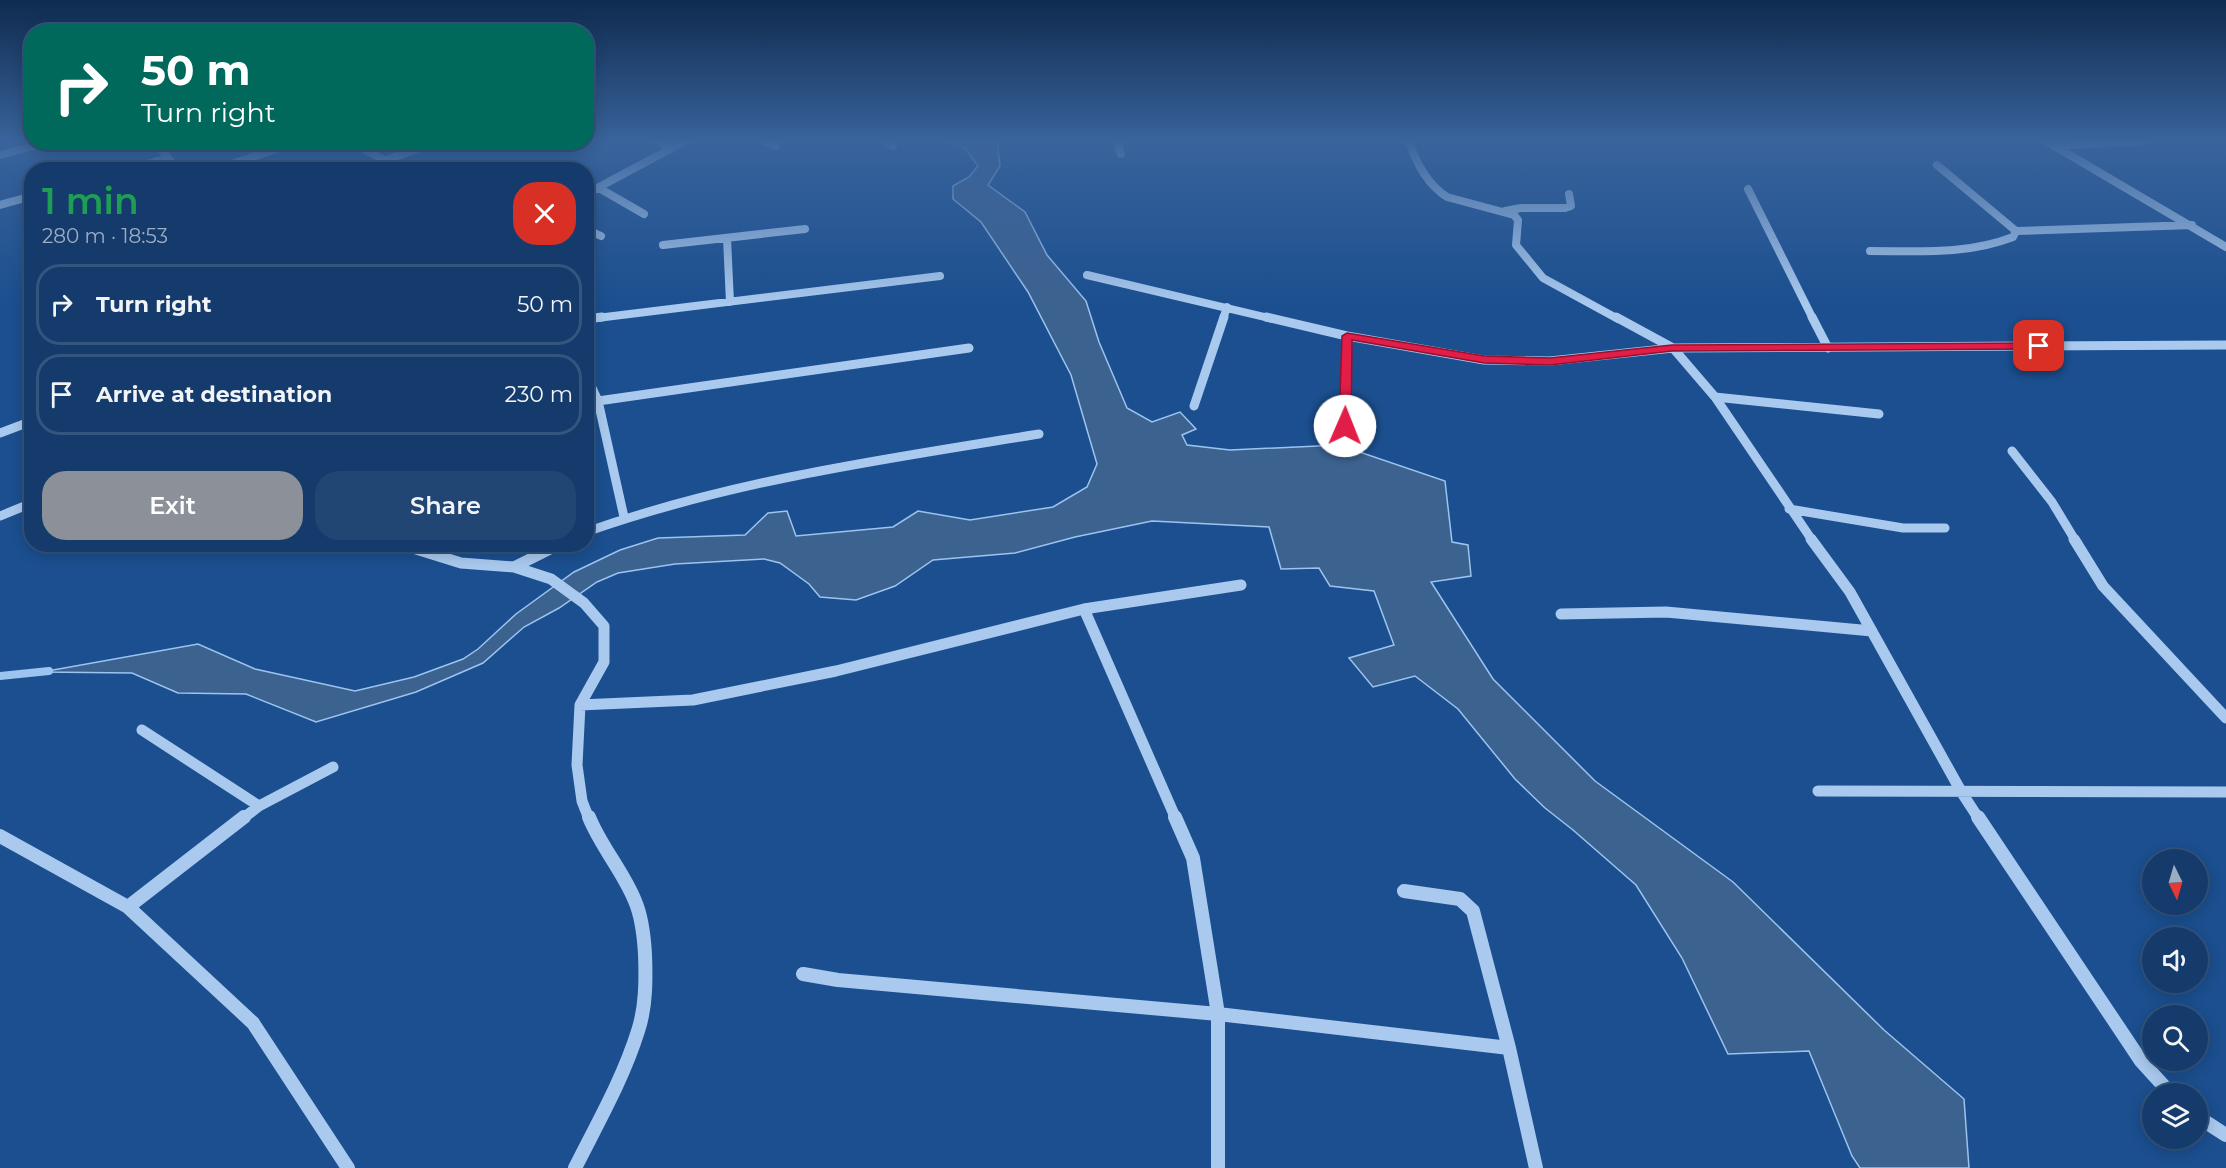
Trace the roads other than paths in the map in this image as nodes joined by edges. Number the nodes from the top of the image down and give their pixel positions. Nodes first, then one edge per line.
1 (612, 196) edge
2 (1444, 196) edge
3 (1569, 196) edge
4 (1751, 196) edge
5 (1973, 196) edge
6 (2140, 196) edge
7 (24, 198) edge
8 (0, 204) edge
9 (1504, 211) junction
10 (644, 214) dead end
11 (2192, 225) junction
12 (805, 229) dead end
13 (2016, 231) junction
14 (594, 233) edge
15 (601, 236) dead end
16 (727, 238) junction
17 (663, 245) dead end
18 (2226, 247) edge
19 (1870, 251) dead end
20 (1087, 275) dead end
21 (940, 276) dead end
22 (730, 302) junction
23 (1227, 307) junction
24 (594, 319) edge
25 (1347, 336) junction
26 (2226, 345) edge
27 (969, 348) dead end
28 (1672, 348) junction
29 (1828, 348) junction
30 (594, 392) edge
31 (1715, 397) junction
32 (598, 401) junction
33 (1194, 406) dead end
34 (1879, 414) dead end
35 (24, 424) edge
36 (1345, 426) dead end
37 (0, 433) edge
38 (1039, 435) dead end
39 (2012, 451) dead end
40 (24, 506) edge
41 (1789, 509) junction
42 (0, 516) edge
43 (624, 517) junction
44 (1946, 528) dead end
45 (594, 529) edge
46 (426, 552) edge
47 (544, 552) edge
48 (514, 567) junction
49 (1241, 585) dead end
50 (1084, 609) junction
51 (1561, 614) dead end
52 (1872, 631) junction
53 (580, 705) junction
54 (2226, 718) edge
55 (142, 730) dead end
56 (333, 767) dead end
57 (1818, 791) dead end
58 (2226, 792) edge
59 (1962, 793) junction
60 (259, 806) junction
61 (0, 836) edge
62 (1404, 891) dead end
63 (128, 907) junction
64 (803, 974) dead end
65 (1218, 1014) junction
66 (1509, 1048) junction
67 (2161, 1083) edge
68 (2208, 1123) edge
69 (2226, 1135) edge
70 (348, 1168) edge
71 (574, 1168) edge
72 (1218, 1168) edge
73 (1536, 1168) edge

1 - 10 street
2 - 9 street
3 - 9 street
4 - 29 street
5 - 13 street
6 - 11 street
7 - 8 street
9 - 28 street
11 - 13 street
11 - 18 street
12 - 16 street
13 - 19 street
14 - 15 street
16 - 17 street
16 - 22 street
20 - 23 street
21 - 22 street
22 - 24 street
23 - 25 street
23 - 33 street
25 - 28 street
25 - 36 street
26 - 29 street
27 - 32 street
28 - 29 street
28 - 31 street
30 - 32 street
31 - 34 street
31 - 41 street
32 - 43 street
35 - 37 street
38 - 43 street
39 - 54 street
40 - 42 street
41 - 44 street
41 - 52 street
43 - 45 street
46 - 48 street
47 - 48 street
48 - 53 street
49 - 50 street
50 - 53 street
50 - 65 street
51 - 52 street
52 - 59 street
53 - 71 street
55 - 60 street
56 - 60 street
57 - 59 street
58 - 59 street
59 - 67 street
60 - 63 street
61 - 63 street
62 - 66 street
63 - 70 street
64 - 65 street
65 - 66 street
65 - 72 street
66 - 73 street
68 - 69 street

